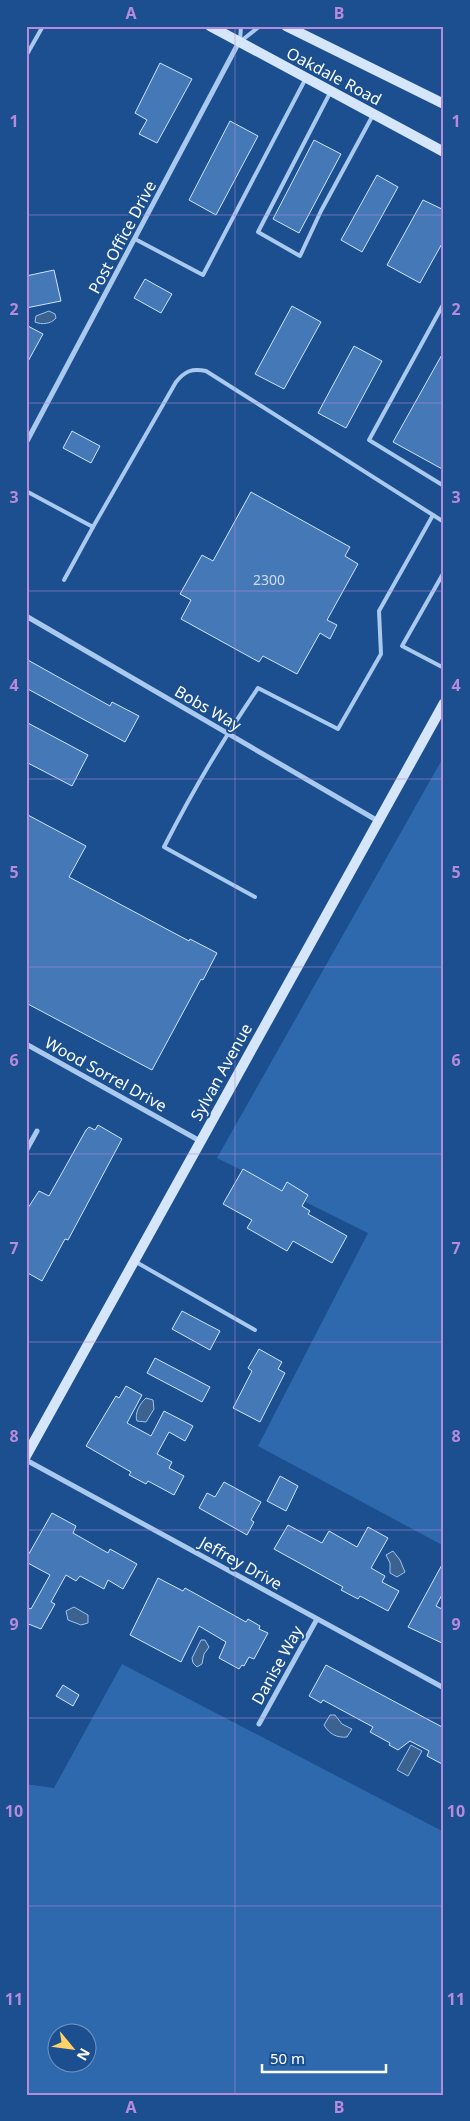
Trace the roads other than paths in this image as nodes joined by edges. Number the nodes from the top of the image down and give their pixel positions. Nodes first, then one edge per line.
1 (43, 26) edge
2 (210, 26) edge
3 (241, 26) edge
4 (260, 26) edge
5 (286, 26) edge
6 (240, 42) junction
7 (26, 56) edge
8 (306, 78) junction
9 (331, 92) junction
10 (444, 104) edge
11 (373, 114) junction
12 (444, 152) edge
13 (135, 239) junction
14 (444, 304) edge
15 (26, 443) edge
16 (444, 486) edge
17 (26, 491) edge
18 (433, 515) junction
19 (444, 522) edge
20 (93, 527) junction
21 (444, 572) edge
22 (64, 580) dead end
23 (26, 616) edge
24 (444, 668) edge
25 (444, 703) edge
26 (227, 734) junction
27 (378, 821) junction
28 (255, 897) dead end
29 (26, 1044) edge
30 (37, 1131) dead end
31 (200, 1141) junction
32 (26, 1151) edge
33 (134, 1260) junction
34 (255, 1330) dead end
35 (26, 1458) edge
36 (317, 1619) junction
37 (444, 1688) edge
38 (259, 1724) dead end

1 - 7 lane
2 - 6 main road, Oakdale Road
3 - 6 lane
4 - 6 lane
5 - 10 main road, Oakdale Road
6 - 8 main road, Oakdale Road
6 - 13 street, Post Office Drive
8 - 9 main road, Oakdale Road
8 - 13 lane
9 - 11 main road, Oakdale Road
9 - 11 lane
11 - 12 main road, Oakdale Road
13 - 15 street, Post Office Drive
14 - 16 lane
17 - 20 lane
18 - 19 lane
18 - 20 lane
18 - 26 lane
20 - 22 lane
21 - 24 lane
23 - 26 street, Bobs Way
25 - 27 main road, Sylvan Avenue
26 - 27 street, Bobs Way
26 - 28 lane
27 - 31 main road, Sylvan Avenue
29 - 31 street, Wood Sorrel Drive
30 - 32 street
31 - 33 main road, Sylvan Avenue
33 - 34 lane
33 - 35 main road, Sylvan Avenue
35 - 36 street, Jeffrey Drive
36 - 37 street, Jeffrey Drive
36 - 38 street, Danise Way

